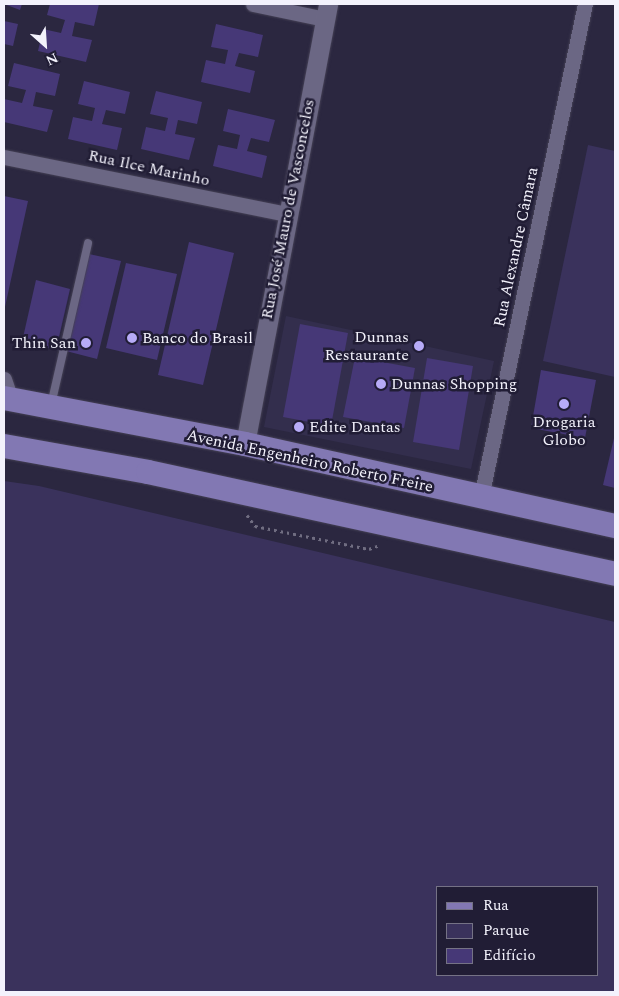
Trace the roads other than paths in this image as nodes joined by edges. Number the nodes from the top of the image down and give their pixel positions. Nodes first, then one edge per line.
1 (253, 4) edge
2 (585, 4) edge
3 (326, 11) edge
4 (4, 157) edge
5 (286, 214) junction
6 (88, 243) dead end
7 (6, 392) edge
8 (50, 407) junction
9 (245, 444) junction
10 (4, 446) edge
11 (481, 497) junction
12 (615, 526) edge
13 (615, 574) edge

1 - 3 street
2 - 11 street, Rua Alexandre Câmara
3 - 5 street, Rua José Mauro de Vasconcelos
4 - 5 street, Rua Ilce Marinho
5 - 9 street, Rua José Mauro de Vasconcelos
6 - 8 lane
7 - 8 main road, Avenida Engenheiro Roberto Freire
8 - 9 main road, Avenida Engenheiro Roberto Freire
9 - 11 main road, Avenida Engenheiro Roberto Freire
10 - 13 main road
11 - 12 main road, Avenida Engenheiro Roberto Freire

